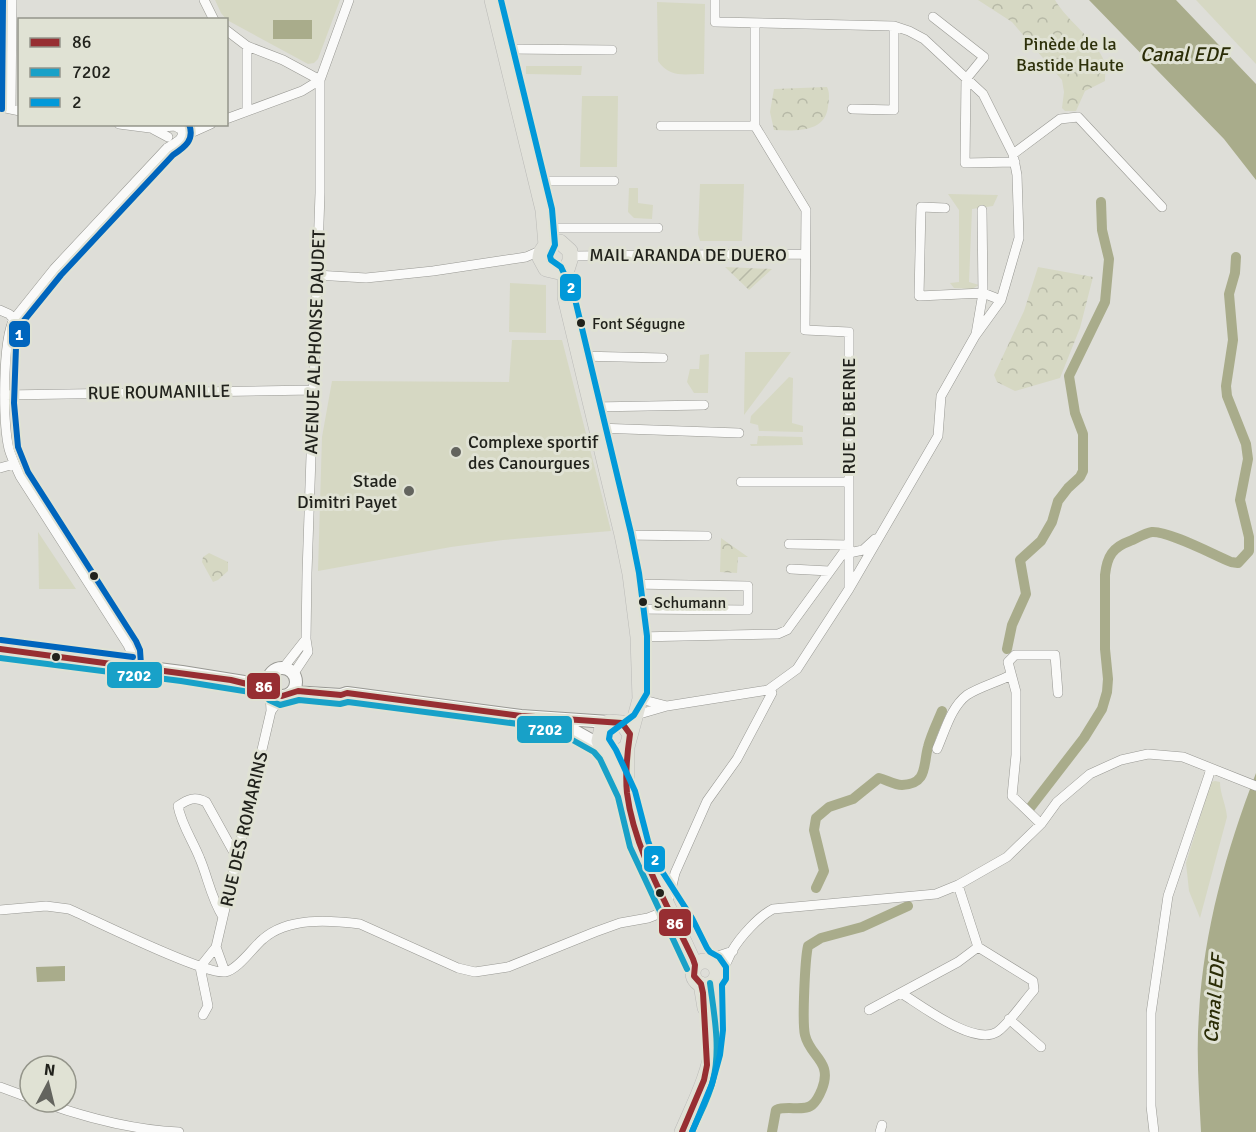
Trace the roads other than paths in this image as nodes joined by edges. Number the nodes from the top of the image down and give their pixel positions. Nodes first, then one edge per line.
1 (12, 0) edge
2 (204, 0) edge
3 (349, 0) edge
4 (492, 0) edge
5 (715, 0) edge
6 (933, 17) dead end
7 (213, 18) edge
8 (755, 23) junction
9 (894, 26) junction
10 (228, 32) edge
11 (247, 46) junction
12 (504, 49) junction
13 (612, 50) dead end
14 (966, 78) junction
15 (320, 80) junction
16 (0, 107) edge
17 (852, 109) dead end
18 (15, 110) edge
19 (248, 111) junction
20 (228, 118) edge
21 (134, 126) edge
22 (182, 126) edge
23 (206, 126) edge
24 (661, 126) dead end
25 (755, 126) junction
26 (175, 127) junction
27 (150, 128) junction
28 (173, 140) junction
29 (1014, 158) junction
30 (537, 181) junction
31 (614, 181) dead end
32 (1162, 207) dead end
33 (945, 208) dead end
34 (543, 210) junction
35 (982, 210) dead end
36 (551, 228) junction
37 (658, 228) dead end
38 (806, 254) junction
39 (554, 256) junction
40 (316, 275) junction
41 (982, 293) junction
42 (1001, 300) junction
43 (0, 310) edge
44 (14, 319) junction
45 (975, 336) junction
46 (4, 340) edge
47 (579, 356) junction
48 (663, 358) dead end
49 (313, 390) junction
50 (5, 395) junction
51 (704, 405) dead end
52 (592, 407) junction
53 (597, 428) junction
54 (739, 433) dead end
55 (14, 464) junction
56 (0, 468) edge
57 (741, 482) dead end
58 (849, 482) junction
59 (622, 535) junction
60 (706, 536) dead end
61 (879, 536) junction
62 (789, 544) dead end
63 (849, 549) junction
64 (791, 569) dead end
65 (829, 571) junction
66 (631, 584) junction
67 (849, 589) junction
68 (634, 609) junction
69 (638, 637) junction
70 (0, 649) edge
71 (132, 666) junction
72 (292, 673) junction
73 (1011, 675) junction
74 (269, 684) junction
75 (347, 693) junction
76 (772, 693) dead end
77 (1058, 693) dead end
78 (288, 694) junction
79 (639, 694) junction
80 (667, 706) junction
81 (272, 711) junction
82 (636, 715) junction
83 (536, 717) junction
84 (611, 722) junction
85 (628, 741) junction
86 (603, 748) junction
87 (937, 749) dead end
88 (1211, 768) junction
89 (1256, 786) edge
90 (627, 794) junction
91 (1041, 824) junction
92 (237, 858) junction
93 (958, 885) junction
94 (667, 898) junction
95 (0, 910) edge
96 (223, 916) junction
97 (216, 947) junction
98 (978, 947) junction
99 (732, 951) junction
100 (702, 962) junction
101 (200, 967) junction
102 (225, 972) junction
103 (710, 981) junction
104 (901, 993) junction
105 (869, 1010) dead end
106 (203, 1015) dead end
107 (1009, 1019) junction
108 (1041, 1047) dead end
109 (0, 1087) edge
110 (18, 1094) edge
111 (78, 1113) edge
112 (166, 1132) edge
113 (179, 1132) edge
114 (682, 1132) edge
115 (1155, 1132) edge

1 - 18 street
2 - 7 street
3 - 15 street, AVENUE ALPHONSE DAUDET
4 - 12 main road
5 - 8 street
6 - 14 street
8 - 9 street
8 - 25 street
9 - 14 street
9 - 17 street
10 - 11 street
11 - 15 street
11 - 19 street
12 - 13 street
12 - 30 main road
14 - 29 street
14 - 29 street
15 - 19 street
15 - 40 street, AVENUE ALPHONSE DAUDET
16 - 18 street
19 - 20 street
21 - 27 street
22 - 26 street
23 - 28 street
24 - 25 street
25 - 38 street
26 - 27 street
26 - 28 street
26 - 28 street
27 - 28 street
28 - 44 street
29 - 32 street
29 - 42 street
30 - 31 street
30 - 34 main road
33 - 41 street
34 - 36 main road
34 - 39 main road
35 - 41 street
36 - 37 street
36 - 39 main road
38 - 39 street, MAIL ARANDA DE DUERO
38 - 58 street, RUE DE BERNE
39 - 40 street
39 - 47 main road
40 - 49 street, AVENUE ALPHONSE DAUDET
41 - 42 street
41 - 45 street
42 - 45 street
43 - 44 street
44 - 46 street
45 - 61 street
46 - 50 street
47 - 48 street
47 - 52 main road
49 - 50 street, RUE ROUMANILLE
49 - 72 street, AVENUE ALPHONSE DAUDET
50 - 55 street
51 - 52 street
52 - 53 main road
53 - 54 street
53 - 59 main road
55 - 56 street
55 - 71 street
57 - 58 street
58 - 63 street, RUE DE BERNE
59 - 60 street
59 - 66 main road
61 - 63 street
61 - 67 street
62 - 63 street
63 - 65 street
63 - 67 street, RUE DE BERNE
64 - 65 street
65 - 69 street
66 - 68 main road
66 - 68 street
67 - 80 street
68 - 69 main road
69 - 79 main road
70 - 71 street
71 - 74 street
72 - 74 street
72 - 75 street
72 - 78 street
73 - 77 street
73 - 87 street
73 - 91 street
74 - 78 street
74 - 81 street, RUE DES ROMARINS
75 - 78 street
75 - 83 street
76 - 94 street
78 - 81 street, RUE DES ROMARINS
79 - 80 street
79 - 82 main road
79 - 84 main road
80 - 82 street
81 - 92 street, RUE DES ROMARINS
82 - 85 main road
83 - 84 street
83 - 86 street
84 - 85 main road
84 - 86 main road
85 - 86 main road
85 - 90 main road
86 - 90 main road
88 - 89 street
88 - 91 street
88 - 115 street
90 - 94 main road
91 - 93 street
92 - 96 street, RUE DES ROMARINS
92 - 96 street
93 - 98 street
93 - 99 street
94 - 100 main road
94 - 102 street
95 - 101 street
96 - 97 street, RUE DES ROMARINS
97 - 101 street
97 - 102 street
98 - 104 street
98 - 107 street
99 - 100 street
99 - 103 street
100 - 103 main road
100 - 103 main road
101 - 102 street
101 - 106 street
103 - 114 main road
104 - 105 street
104 - 107 street
107 - 108 street
109 - 110 street
111 - 112 street
112 - 113 street

